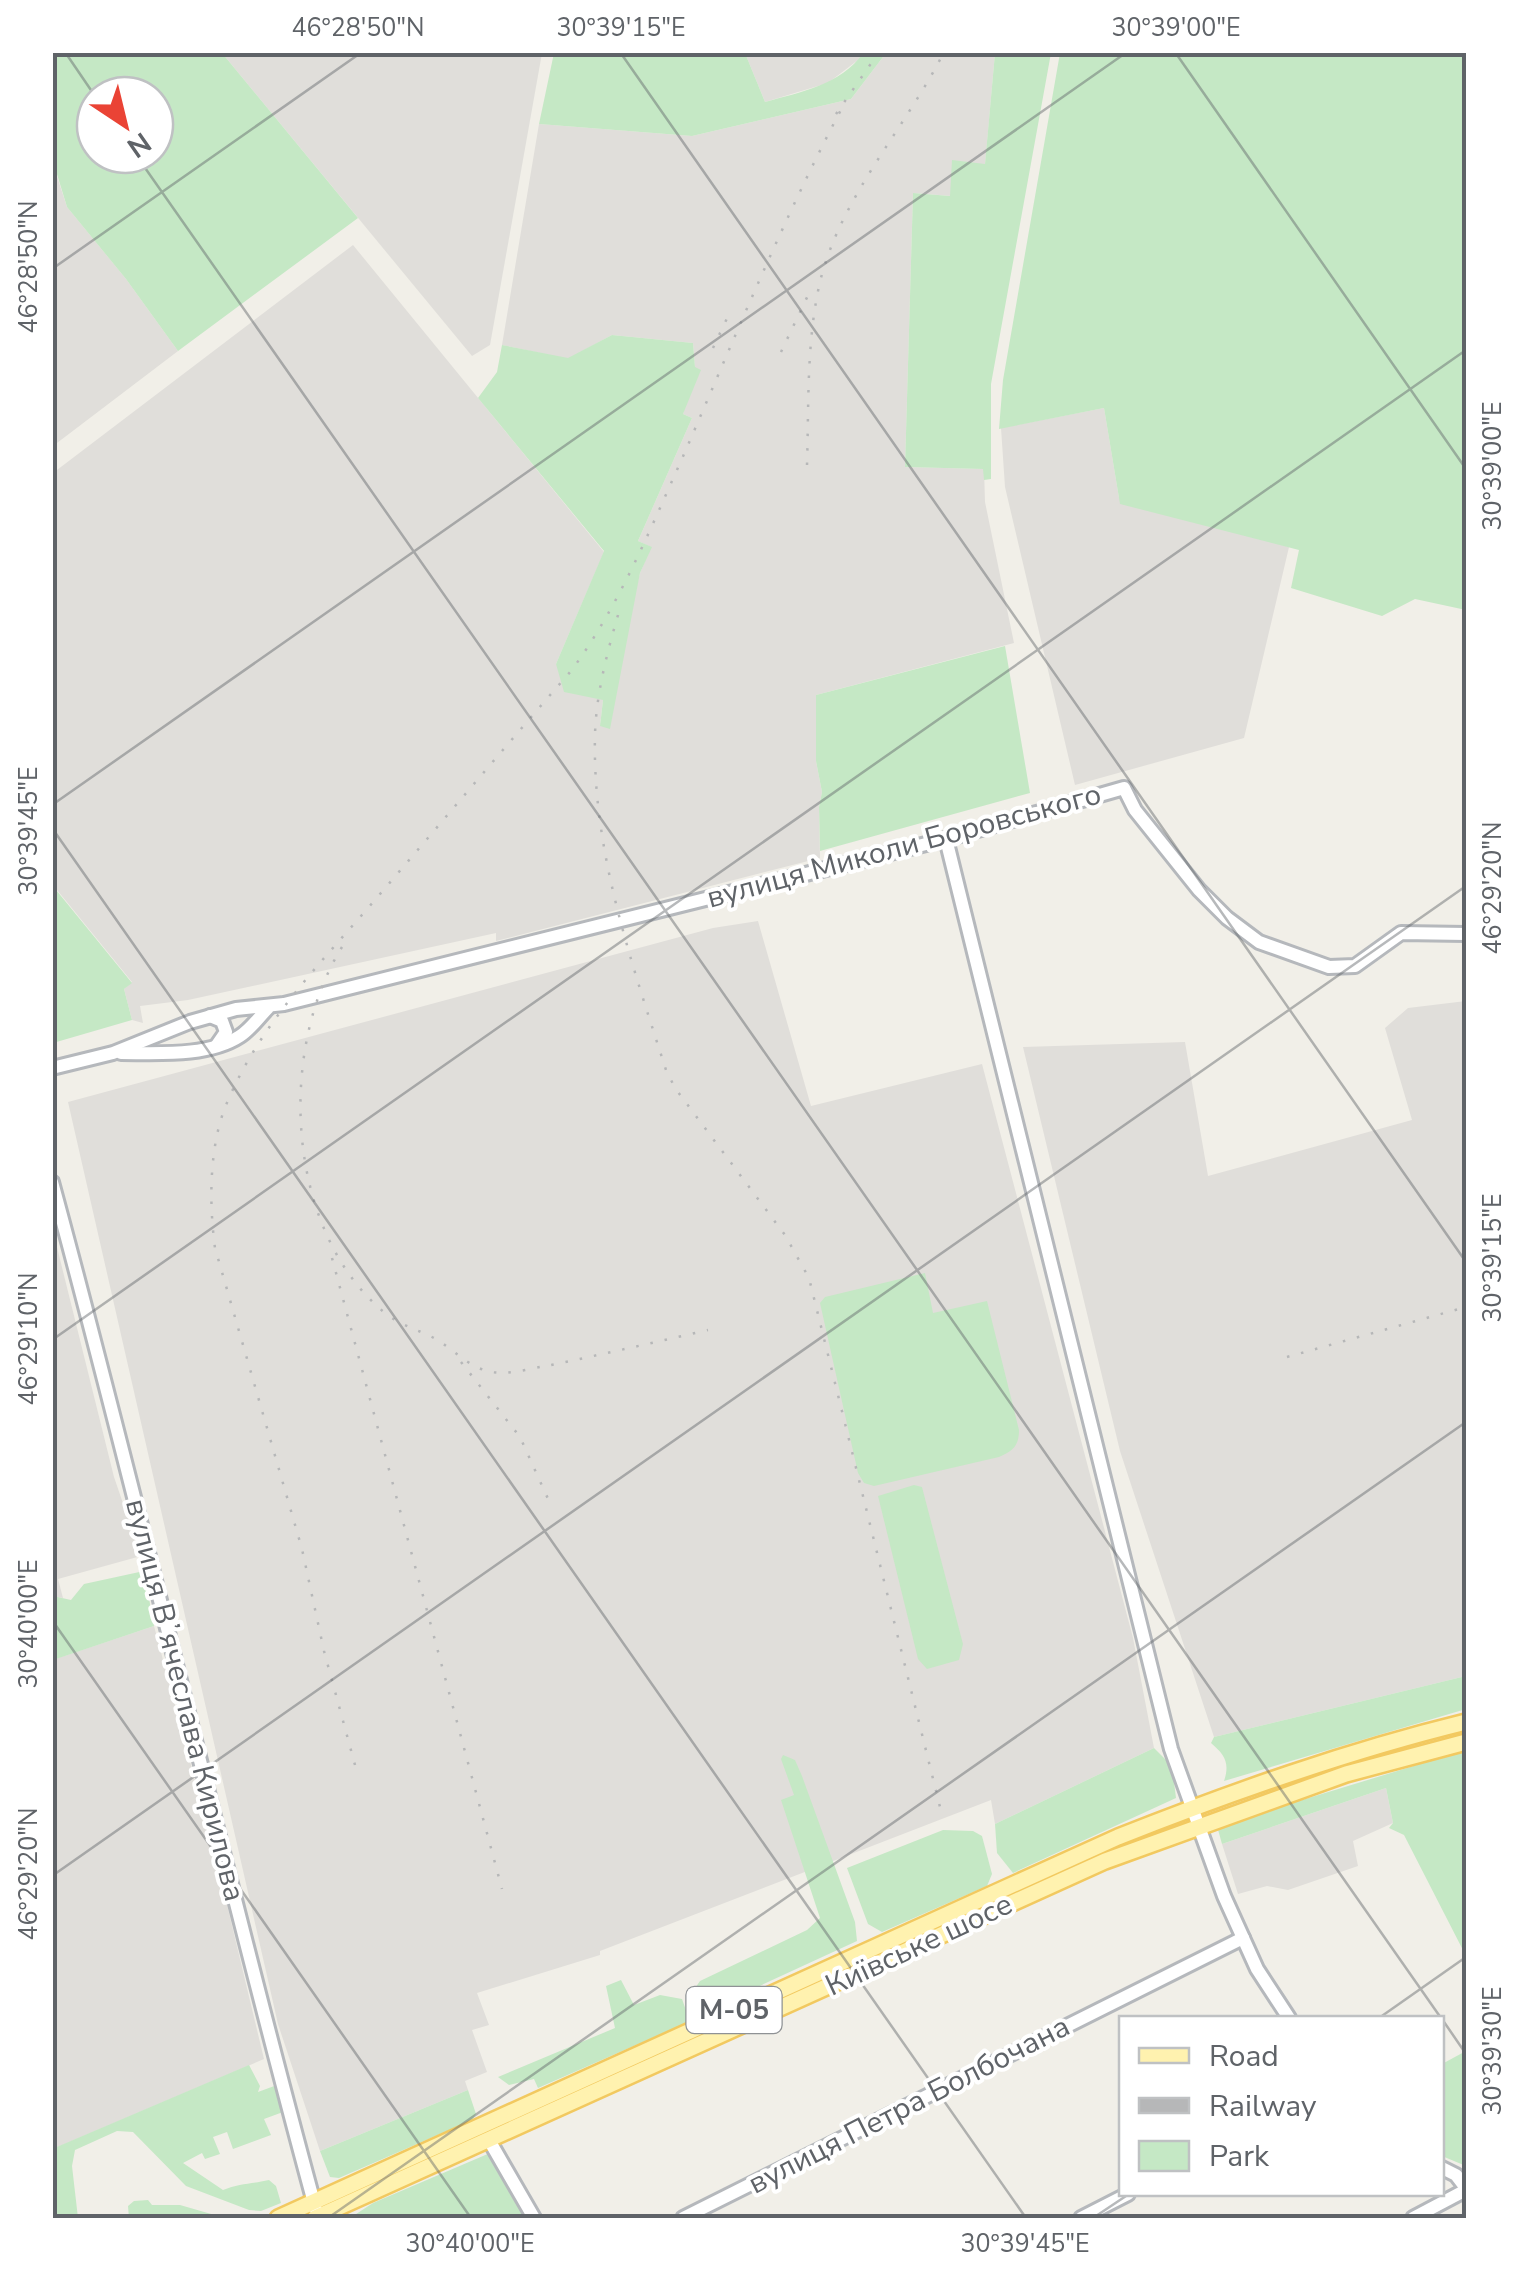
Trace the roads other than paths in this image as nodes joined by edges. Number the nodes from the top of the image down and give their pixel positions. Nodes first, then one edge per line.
1 (946, 839) junction
2 (1466, 934) edge
3 (268, 1008) junction
4 (210, 1016) junction
5 (190, 1022) junction
6 (218, 1045) junction
7 (202, 1049) junction
8 (114, 1053) junction
9 (52, 1068) edge
10 (52, 1182) edge
11 (1466, 1722) edge
12 (1466, 1742) edge
13 (1192, 1808) junction
14 (1198, 1825) junction
15 (1243, 1938) junction
16 (1289, 2016) edge
17 (489, 2140) junction
18 (1444, 2169) edge
19 (1466, 2189) edge
20 (1124, 2196) edge
21 (316, 2213) edge
22 (278, 2218) edge
23 (534, 2218) edge
24 (682, 2218) edge
25 (1081, 2218) edge
26 (1413, 2218) edge

1 - 2 street, вулиця Миколи Боровського
1 - 3 street, вулиця Миколи Боровського
1 - 13 street
3 - 4 street, вулиця Миколи Боровського
3 - 6 street, вулиця Миколи Боровського
4 - 5 street, вулиця Миколи Боровського
4 - 6 street
5 - 7 street
5 - 8 street, вулиця Миколи Боровського
6 - 7 street, вулиця Миколи Боровського
7 - 8 street, вулиця Миколи Боровського
8 - 9 street, вулиця Миколи Боровського
10 - 21 street, вулиця Вʼячеслава Кирилова
11 - 13 main road, М-05
12 - 14 main road, М-05
13 - 14 street
13 - 21 main road, М-05
14 - 15 street
14 - 17 main road, Київське шосе / М-05
15 - 16 street
15 - 24 street, вулиця Петра Болбочана
17 - 21 main road, Київське шосе / М-05
17 - 23 street
18 - 19 street
19 - 26 street
20 - 25 street
21 - 22 main road, М-05

